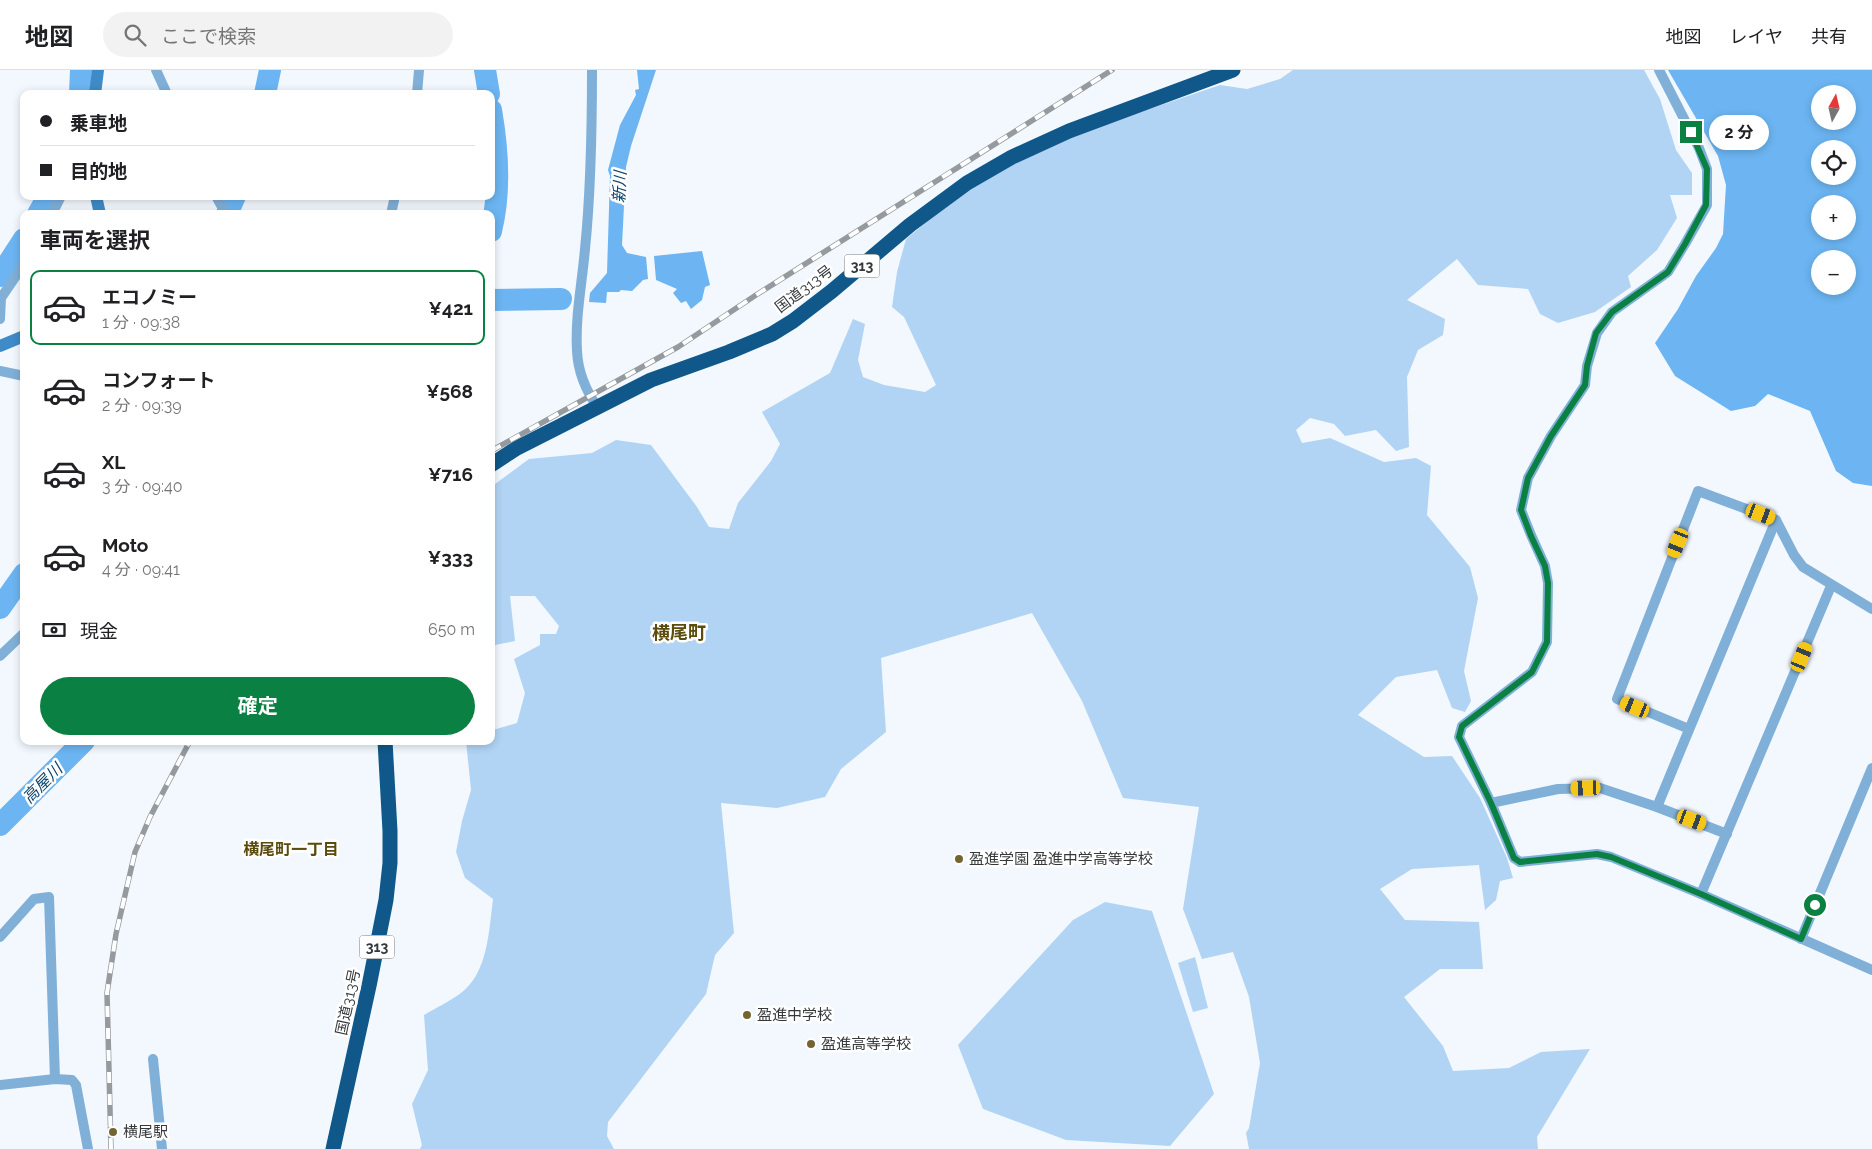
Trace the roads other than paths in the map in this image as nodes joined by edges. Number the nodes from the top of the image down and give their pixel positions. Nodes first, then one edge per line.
1 (98, 70) edge
2 (156, 70) edge
3 (419, 70) edge
4 (592, 70) edge
5 (1233, 70) edge
6 (1659, 70) edge
7 (96, 90) edge
8 (166, 90) edge
9 (416, 90) edge
10 (20, 270) edge
11 (0, 319) edge
12 (20, 338) edge
13 (0, 346) edge
14 (0, 370) edge
15 (20, 375) edge
16 (598, 408) junction
17 (495, 462) edge
18 (1776, 520) junction
19 (1831, 586) junction
20 (1872, 609) edge
21 (20, 637) edge
22 (0, 656) edge
23 (1689, 729) junction
24 (385, 745) edge
25 (1872, 768) edge
26 (1491, 803) junction
27 (1657, 807) junction
28 (1727, 834) junction
29 (1701, 894) junction
30 (0, 937) edge
31 (1801, 939) junction
32 (1872, 970) edge
33 (153, 1059) dead end
34 (55, 1079) junction
35 (0, 1085) edge
36 (88, 1149) edge
37 (162, 1149) edge
38 (333, 1149) edge

1 - 7 main road
2 - 8 street
3 - 9 street
4 - 16 street
5 - 16 highway, 国道313号 / 313
6 - 26 street
10 - 11 street
12 - 13 main road
14 - 15 street
16 - 17 highway, 国道313号 / 313
18 - 19 street
18 - 23 street
18 - 23 street
19 - 20 street
19 - 28 street
21 - 22 street
23 - 27 street
24 - 38 highway, 国道313号 / 313
25 - 31 street
26 - 27 street
26 - 29 street
27 - 28 street
28 - 29 street
29 - 31 street
30 - 34 street
31 - 32 street
33 - 37 street
34 - 35 street
34 - 36 street

